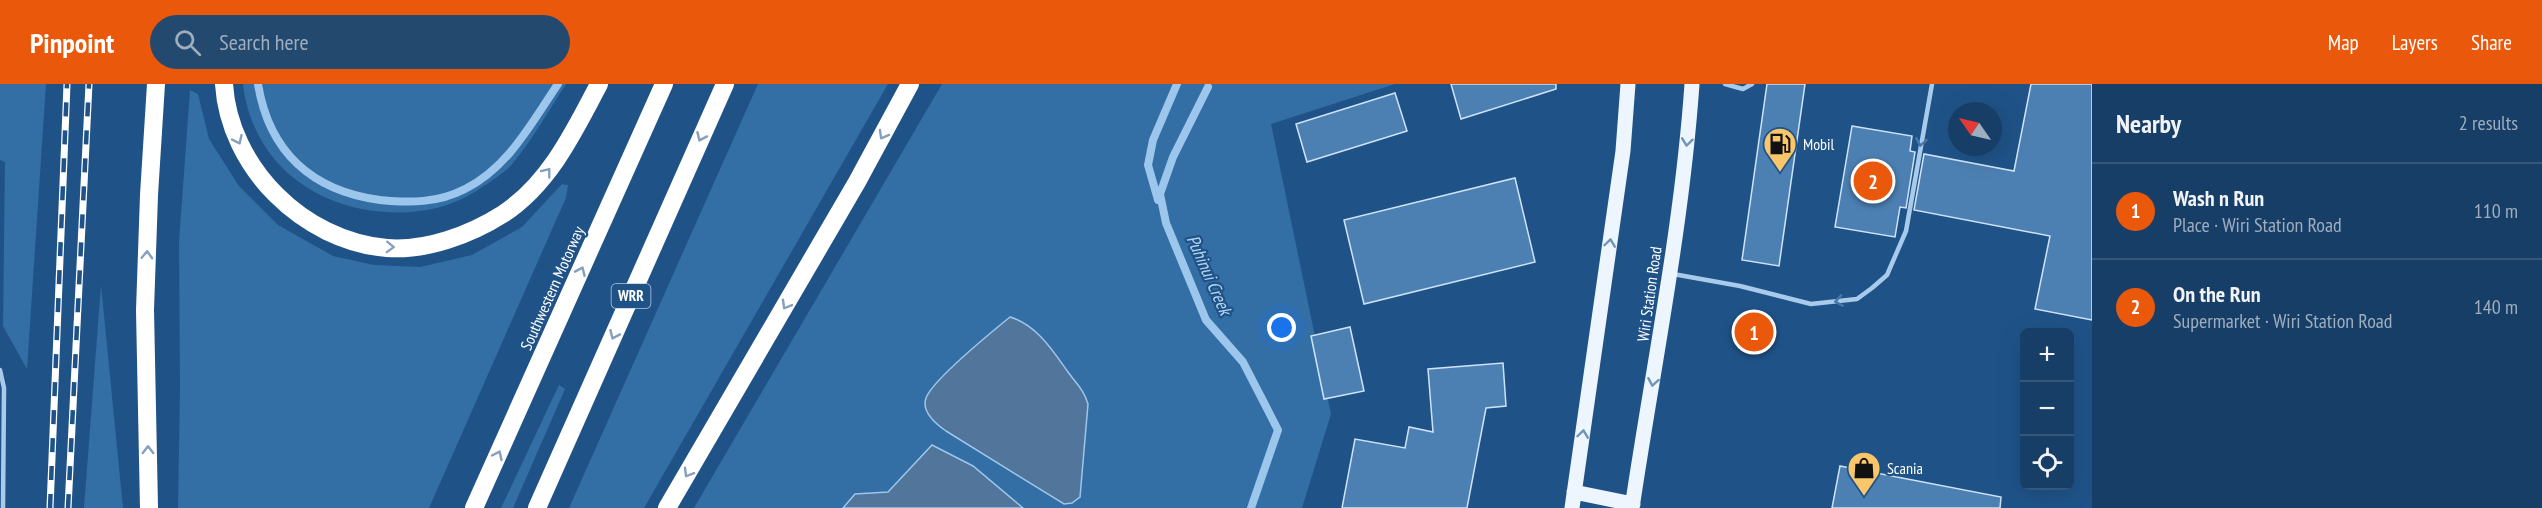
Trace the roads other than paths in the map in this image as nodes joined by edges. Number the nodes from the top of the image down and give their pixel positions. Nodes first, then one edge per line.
1 (156, 84) edge
2 (224, 84) edge
3 (599, 84) edge
4 (664, 84) edge
5 (725, 84) edge
6 (910, 84) edge
7 (1692, 84) edge
8 (1725, 84) edge
9 (1752, 84) edge
10 (1932, 84) edge
11 (1626, 87) edge
12 (1670, 274) junction
13 (0, 370) edge
14 (1574, 492) junction
15 (1633, 506) edge
16 (3, 508) edge
17 (149, 508) edge
18 (474, 508) edge
19 (537, 508) edge
20 (667, 508) edge
21 (1572, 508) edge

17 -> 1 highway
2 -> 3 highway
18 -> 4 highway, Southwestern Motorway
5 -> 19 highway, WRR
6 -> 20 highway
7 -> 12 main road, Wiri Station Road
8 - 9 lane
10 -> 12 lane
14 -> 11 main road
12 -> 15 main road, Wiri Station Road
13 - 16 lane
14 - 15 main road
14 - 21 main road

